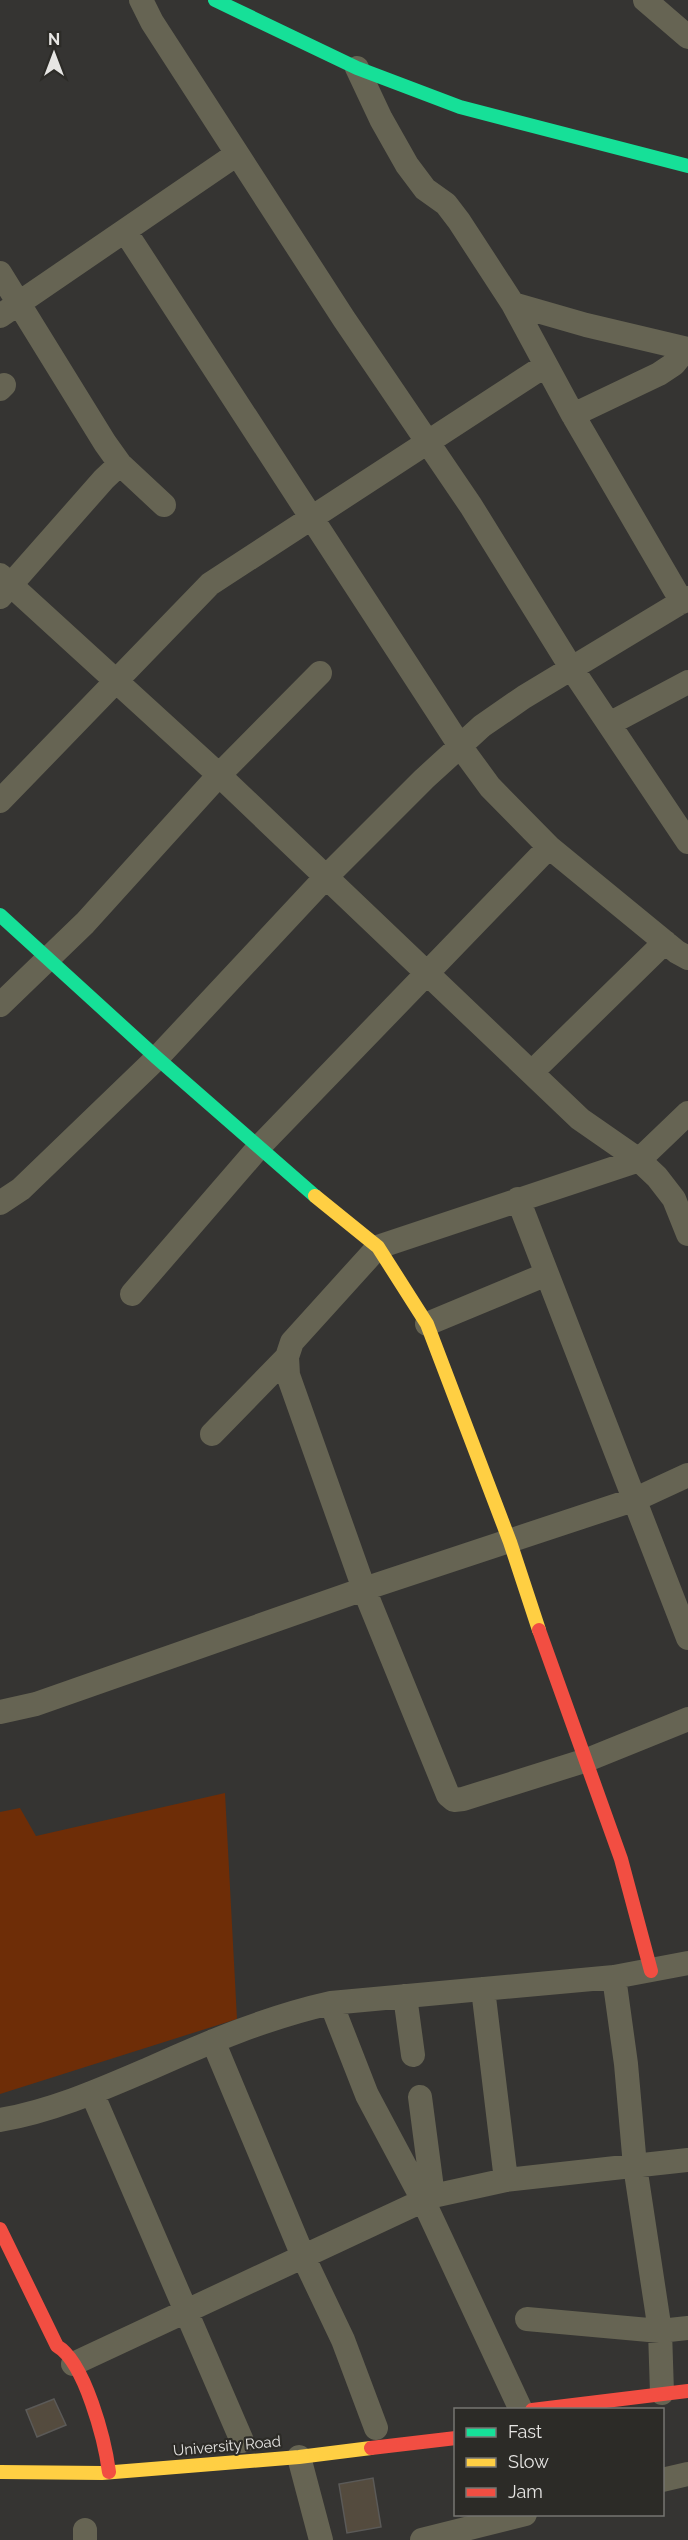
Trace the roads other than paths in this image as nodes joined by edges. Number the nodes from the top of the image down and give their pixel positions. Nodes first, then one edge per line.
1 (141, 0) edge
2 (215, 0) edge
3 (645, 0) edge
4 (688, 37) edge
5 (357, 68) junction
6 (237, 154) junction
7 (688, 166) edge
8 (125, 231) junction
9 (0, 273) edge
10 (513, 303) junction
11 (9, 310) edge
12 (687, 349) edge
13 (546, 365) junction
14 (573, 415) junction
15 (428, 440) junction
16 (120, 464) junction
17 (164, 505) dead end
18 (312, 517) junction
19 (4, 586) edge
20 (685, 600) edge
21 (572, 669) junction
22 (320, 673) dead end
23 (115, 682) junction
24 (688, 682) edge
25 (609, 724) junction
26 (460, 746) junction
27 (219, 775) junction
28 (0, 801) edge
29 (688, 842) edge
30 (549, 847) junction
31 (326, 877) junction
32 (0, 915) edge
33 (664, 942) junction
34 (688, 958) edge
35 (48, 959) junction
36 (427, 975) junction
37 (0, 1005) edge
38 (157, 1058) junction
39 (532, 1072) junction
40 (688, 1113) edge
41 (260, 1147) junction
42 (639, 1160) junction
43 (681, 1196) edge
44 (518, 1199) junction
45 (0, 1203) edge
46 (688, 1234) edge
47 (378, 1247) junction
48 (547, 1274) junction
49 (132, 1294) dead end
50 (427, 1324) junction
51 (287, 1356) junction
52 (212, 1434) dead end
53 (688, 1475) edge
54 (636, 1499) junction
55 (510, 1542) junction
56 (364, 1589) junction
57 (688, 1638) edge
58 (0, 1712) edge
59 (688, 1719) edge
60 (587, 1761) junction
61 (688, 1963) edge
62 (651, 1971) junction
63 (614, 1977) junction
64 (483, 1989) junction
65 (405, 1996) junction
66 (331, 2003) junction
67 (213, 2041) junction
68 (413, 2055) dead end
69 (92, 2093) junction
70 (420, 2097) dead end
71 (0, 2120) edge
72 (688, 2160) edge
73 (635, 2166) junction
74 (506, 2180) junction
75 (428, 2198) junction
76 (0, 2229) edge
77 (303, 2256) junction
78 (186, 2312) junction
79 (528, 2319) dead end
80 (688, 2328) edge
81 (660, 2331) junction
82 (66, 2366) junction
83 (688, 2391) edge
84 (662, 2393) junction
85 (520, 2408) edge
86 (540, 2408) edge
87 (376, 2428) dead end
88 (454, 2438) edge
89 (242, 2441) dead end
90 (299, 2457) junction
91 (0, 2472) edge
92 (109, 2472) junction
93 (688, 2474) edge
94 (664, 2480) edge
95 (517, 2516) edge
96 (321, 2540) edge
97 (422, 2540) edge

1 - 6 street
2 - 5 street
3 - 4 street
5 - 7 street
5 - 10 street
6 - 8 street
6 - 15 street
8 - 11 street
8 - 18 street
9 - 11 street
10 - 12 street
10 - 13 street
11 - 16 street
12 - 14 street
13 - 14 street
13 - 15 street
14 - 20 street
15 - 18 street
15 - 21 street
16 - 17 street
16 - 19 street
18 - 23 street
18 - 26 street
19 - 23 street
20 - 21 street
21 - 25 street
21 - 26 street
22 - 27 street
23 - 27 street
23 - 28 street
24 - 25 street
25 - 29 street
26 - 30 street
26 - 31 street
27 - 31 street
27 - 35 street
30 - 33 street
30 - 36 street
31 - 36 street
31 - 38 street
32 - 35 street
33 - 34 street
33 - 39 street
35 - 37 street
35 - 38 street
36 - 39 street
36 - 41 street
38 - 41 street
38 - 45 street
39 - 42 street
40 - 42 street
41 - 47 street
41 - 49 street
42 - 43 street
42 - 44 street
43 - 46 street
44 - 47 street
44 - 48 street
47 - 50 street
47 - 51 street
48 - 50 street
48 - 54 street
50 - 55 street
51 - 52 street
51 - 56 street
53 - 54 street
54 - 55 street
54 - 57 street
55 - 56 street
55 - 60 street
56 - 58 street
56 - 60 street
59 - 60 street
60 - 62 street
61 - 62 street
62 - 63 street
63 - 64 street
63 - 73 street
64 - 65 street
64 - 74 street
65 - 66 street
65 - 68 street
66 - 67 street
66 - 75 street
67 - 69 street
67 - 77 street
69 - 71 street
69 - 78 street
70 - 75 street
72 - 73 street
73 - 74 street
73 - 81 street
74 - 75 street
75 - 77 street
75 - 85 street
76 - 82 street
77 - 78 street
77 - 87 street
78 - 82 street
78 - 89 street
79 - 81 street
80 - 81 street
81 - 84 street
82 - 92 street
83 - 84 street
84 - 86 street
88 - 90 street, University Road
90 - 92 street, University Road
90 - 96 street
91 - 92 street, University Road
93 - 94 street
95 - 97 street

